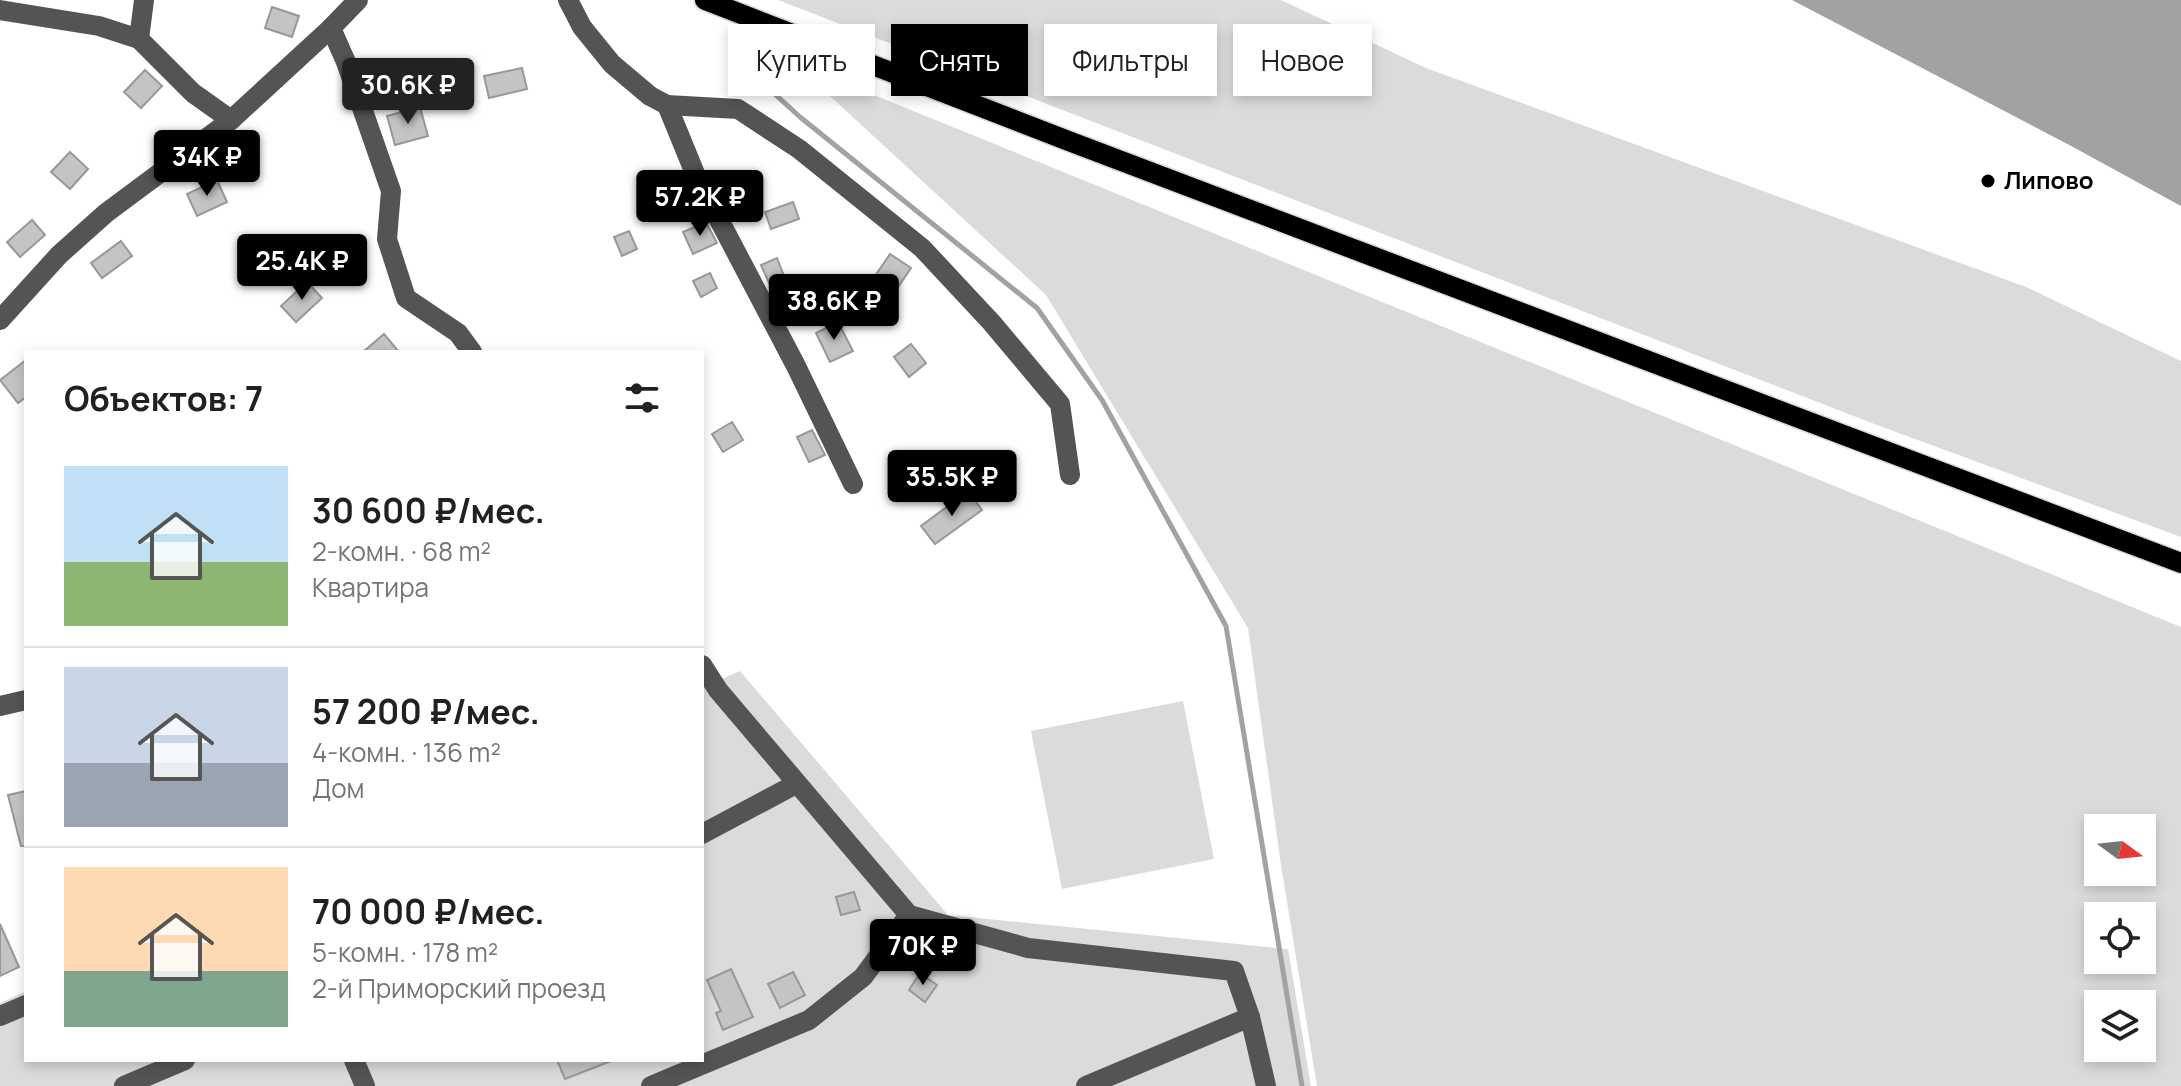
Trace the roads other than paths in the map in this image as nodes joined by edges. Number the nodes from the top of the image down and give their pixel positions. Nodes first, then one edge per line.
1 (144, 0) edge
2 (358, 0) edge
3 (568, 0) edge
4 (705, 0) edge
5 (0, 10) edge
6 (331, 28) junction
7 (139, 39) junction
8 (667, 105) junction
9 (231, 120) junction
10 (0, 320) edge
11 (471, 350) edge
12 (1070, 475) dead end
13 (853, 484) dead end
14 (2181, 563) edge
15 (704, 672) edge
16 (710, 694) edge
17 (24, 700) edge
18 (0, 706) edge
19 (796, 784) junction
20 (704, 833) edge
21 (909, 915) junction
22 (24, 1006) edge
23 (0, 1016) edge
24 (1250, 1017) junction
25 (180, 1062) edge
26 (355, 1062) edge
27 (124, 1086) edge
28 (365, 1086) edge
29 (651, 1086) edge
30 (1086, 1086) edge
31 (1266, 1086) edge

1 - 7 street
2 - 6 street
3 - 8 street
4 - 14 main road
5 - 7 street
6 - 9 street
6 - 11 street
7 - 9 street
8 - 12 street
8 - 13 street
9 - 10 street
15 - 16 street
16 - 19 street
17 - 18 street
19 - 20 street
19 - 21 street
21 - 24 street
21 - 29 street
22 - 23 street
24 - 30 street
24 - 31 street
25 - 27 street
26 - 28 street

